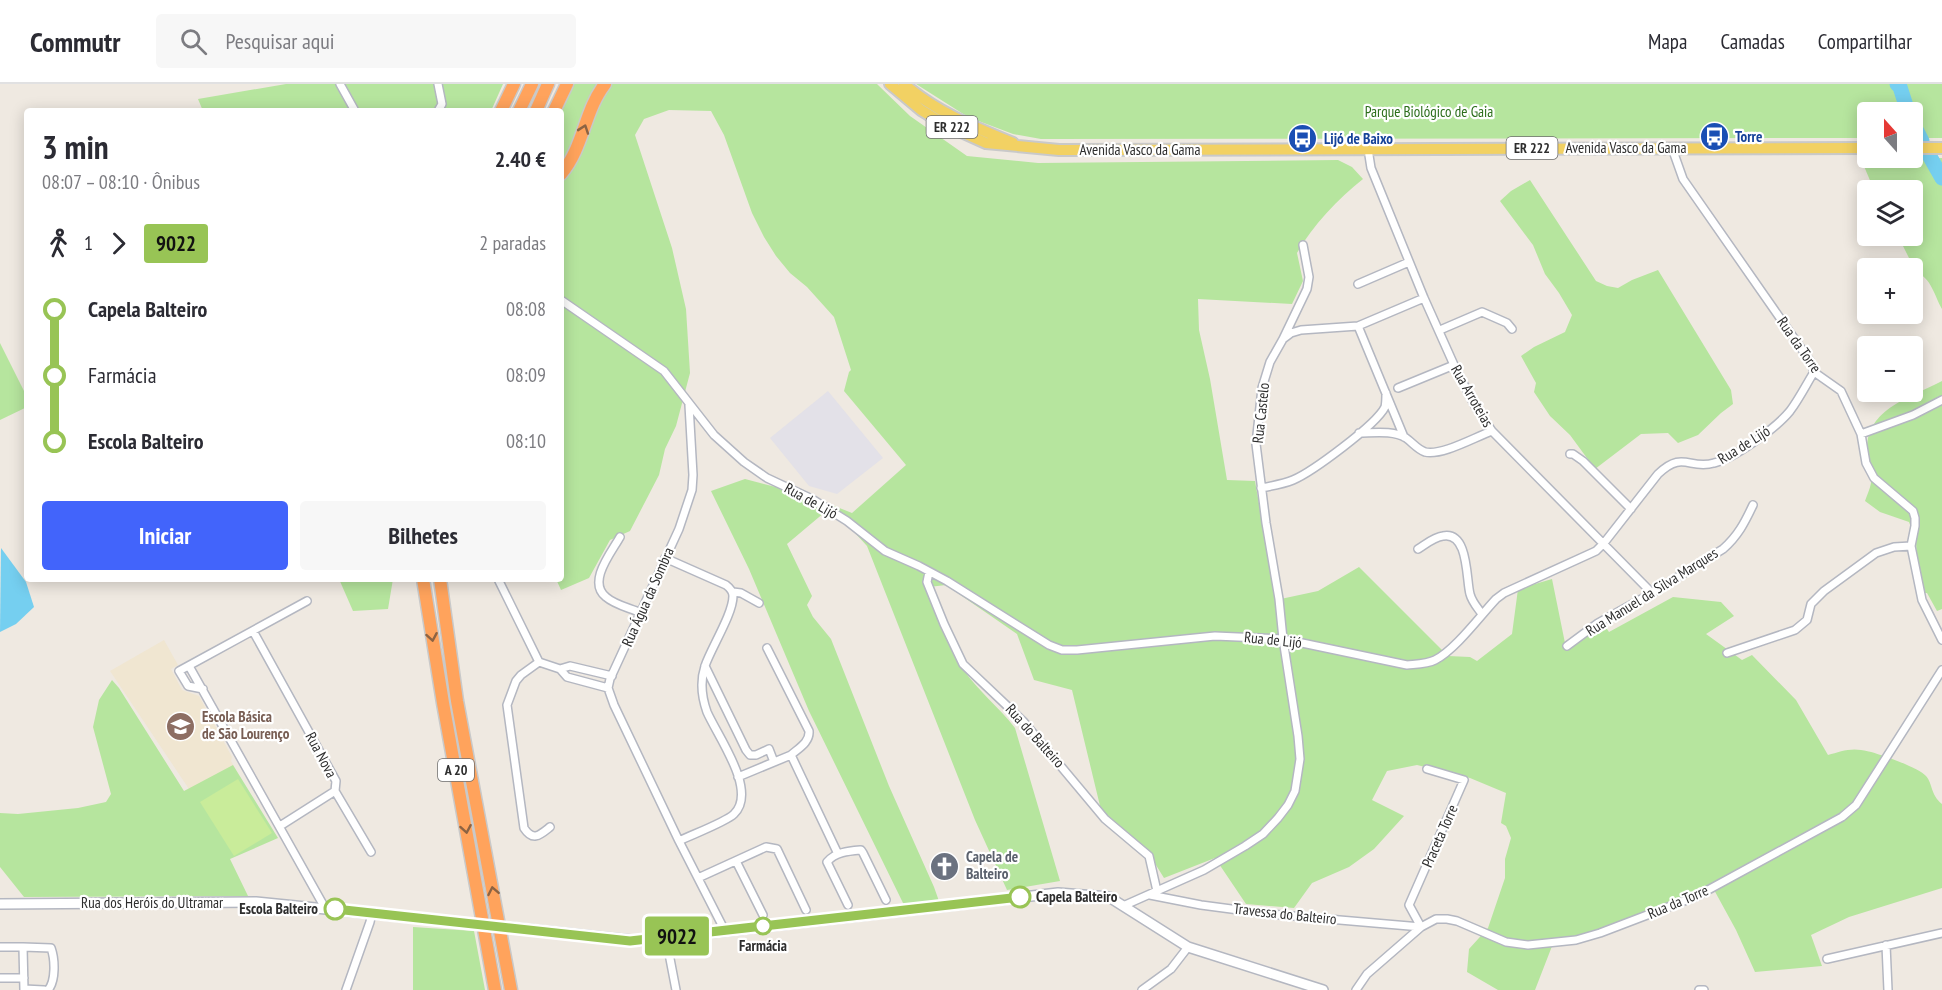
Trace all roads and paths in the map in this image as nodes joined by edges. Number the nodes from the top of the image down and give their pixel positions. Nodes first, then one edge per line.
1 (340, 84) edge
2 (438, 84) edge
3 (514, 84) edge
4 (532, 84) edge
5 (548, 84) edge
6 (567, 84) edge
7 (605, 84) edge
8 (890, 84) edge
9 (904, 84) edge
10 (353, 108) edge
11 (440, 108) edge
12 (502, 108) edge
13 (520, 108) edge
14 (537, 108) edge
15 (555, 108) edge
16 (1024, 147) junction
17 (1672, 148) junction
18 (1857, 148) edge
19 (1923, 148) edge
20 (1942, 148) edge
21 (1368, 149) junction
22 (564, 170) edge
23 (1303, 245) dead end
24 (1409, 262) junction
25 (1358, 284) dead end
26 (1424, 298) junction
27 (564, 302) edge
28 (1358, 326) junction
29 (1512, 329) dead end
30 (1440, 330) junction
31 (1283, 339) junction
32 (1454, 365) junction
33 (1814, 372) junction
34 (1398, 388) dead end
35 (1386, 393) junction
36 (1942, 400) edge
37 (689, 405) junction
38 (1492, 430) junction
39 (1359, 433) junction
40 (1861, 434) junction
41 (1404, 437) junction
42 (1570, 454) dead end
43 (1261, 488) junction
44 (1753, 505) dead end
45 (1631, 509) junction
46 (620, 537) dead end
47 (1604, 543) junction
48 (1911, 546) junction
49 (1418, 549) dead end
50 (665, 558) junction
51 (929, 572) junction
52 (424, 582) edge
53 (440, 582) edge
54 (499, 582) edge
55 (733, 592) junction
56 (1652, 593) junction
57 (307, 601) dead end
58 (759, 603) dead end
59 (641, 613) junction
60 (1482, 614) junction
61 (253, 631) junction
62 (1283, 639) junction
63 (1942, 640) edge
64 (1567, 646) dead end
65 (767, 648) dead end
66 (1727, 653) dead end
67 (539, 662) junction
68 (189, 666) junction
69 (705, 666) junction
70 (560, 669) junction
71 (1942, 670) edge
72 (612, 676) junction
73 (608, 688) junction
74 (203, 689) junction
75 (791, 755) junction
76 (774, 762) junction
77 (1427, 769) dead end
78 (738, 777) junction
79 (335, 791) junction
80 (280, 826) junction
81 (550, 827) dead end
82 (679, 841) junction
83 (371, 852) dead end
84 (838, 854) junction
85 (736, 861) junction
86 (698, 878) junction
87 (1153, 893) junction
88 (886, 900) dead end
89 (0, 904) edge
90 (848, 905) dead end
91 (1124, 906) junction
92 (325, 908) junction
93 (806, 910) dead end
94 (372, 913) junction
95 (763, 915) dead end
96 (1421, 927) junction
97 (725, 931) junction
98 (1942, 933) edge
99 (666, 938) junction
100 (1886, 945) junction
101 (0, 947) edge
102 (23, 947) junction
103 (1188, 947) junction
104 (1827, 959) dead end
105 (0, 978) edge
106 (24, 978) junction
107 (24, 990) edge
108 (46, 990) edge
109 (346, 990) edge
110 (495, 990) edge
111 (511, 990) edge
112 (676, 990) edge
113 (1143, 990) edge
114 (1323, 990) edge
115 (1356, 990) edge
116 (1699, 990) edge
117 (1704, 990) edge
118 (1888, 990) edge

1 - 10 street
2 - 11 street
3 - 12 highway
4 - 13 highway
5 - 14 highway
6 - 15 highway
22 -> 7 highway
8 - 16 main road, Avenida Vasco da Gama / ER 222
9 - 16 main road, Avenida Vasco da Gama / ER 222
16 - 21 main road, Avenida Vasco da Gama / ER 222
17 - 18 main road, Avenida Vasco da Gama / ER 222
17 - 21 main road, Avenida Vasco da Gama / ER 222
17 - 33 street, Rua da Torre
19 - 20 main road
21 - 24 street, Rua Arroteias
23 - 31 street, Rua Castelo
24 - 25 street
24 - 26 street, Rua Arroteias
26 - 28 street
26 - 30 street, Rua Arroteias
27 - 37 street
28 - 31 street
28 - 35 street
29 - 30 street
30 - 32 street, Rua Arroteias
31 - 43 street, Rua Castelo
32 - 34 street
32 - 38 street, Rua Arroteias
33 - 40 street, Rua da Torre
33 - 45 street, Rua de Lijó
35 - 39 street
35 - 41 street
36 - 40 street
37 - 50 street, Rua Água da Sombra
37 - 51 street, Rua de Lijó
38 - 41 street
38 - 47 street, Rua Arroteias
39 - 41 street
39 - 43 street
40 - 48 street, Rua da Torre
42 - 45 street
43 - 62 street, Rua Castelo
44 - 56 street, Rua Manuel da Silva Marques
45 - 47 street, Rua de Lijó
46 - 59 street
47 - 56 street, Rua Arroteias
47 - 60 street, Rua de Lijó
48 - 63 street, Rua da Torre
48 - 66 street
49 - 60 street
50 - 55 street
50 - 59 street, Rua Água da Sombra
51 - 62 street, Rua de Lijó
51 - 87 street, Rua do Balteiro
52 -> 110 highway, A 20
111 -> 53 highway, A 20
54 - 67 street
55 - 58 street
55 - 69 street
56 - 64 street, Rua Manuel da Silva Marques
57 - 61 street
59 - 72 street, Rua Água da Sombra
60 - 62 street, Rua de Lijó
61 - 68 street
61 - 79 street, Rua Nova
62 - 87 street, Rua Castelo
65 - 75 street
67 - 70 street
67 - 81 street
68 - 74 street
68 - 74 street
69 - 76 street
69 - 78 street
70 - 72 street
70 - 73 street
71 - 96 street, Rua da Torre
72 - 73 street, Rua Água da Sombra
73 - 82 street
74 - 80 street
75 - 76 street
75 - 84 street
76 - 78 street
77 - 96 street, Praceta Torre
78 - 82 street
79 - 80 street, Rua Nova
79 - 83 street
80 - 92 street
82 - 86 street
84 - 88 street
84 - 90 street
85 - 86 street
85 - 93 street
85 - 95 street
86 - 97 street
87 - 91 street, Rua Castelo
87 - 96 street, Travessa do Balteiro
89 - 92 street, Rua dos Heróis do Ultramar
91 - 97 street, Rua dos Heróis do Ultramar
91 - 103 street, Rua dos Heróis do Ultramar
92 - 94 street, Rua dos Heróis do Ultramar
94 - 99 street, Rua dos Heróis do Ultramar, bridge
94 - 109 street
96 - 115 street, Rua da Torre
97 - 99 street, Rua dos Heróis do Ultramar
98 - 100 street
99 - 112 street
100 - 104 street
100 - 118 street
101 - 102 street
102 - 106 street
102 - 108 street
103 - 113 street
103 - 114 street, Rua dos Heróis do Ultramar
105 - 106 street
106 - 107 street
107 - 108 street
116 - 117 street

